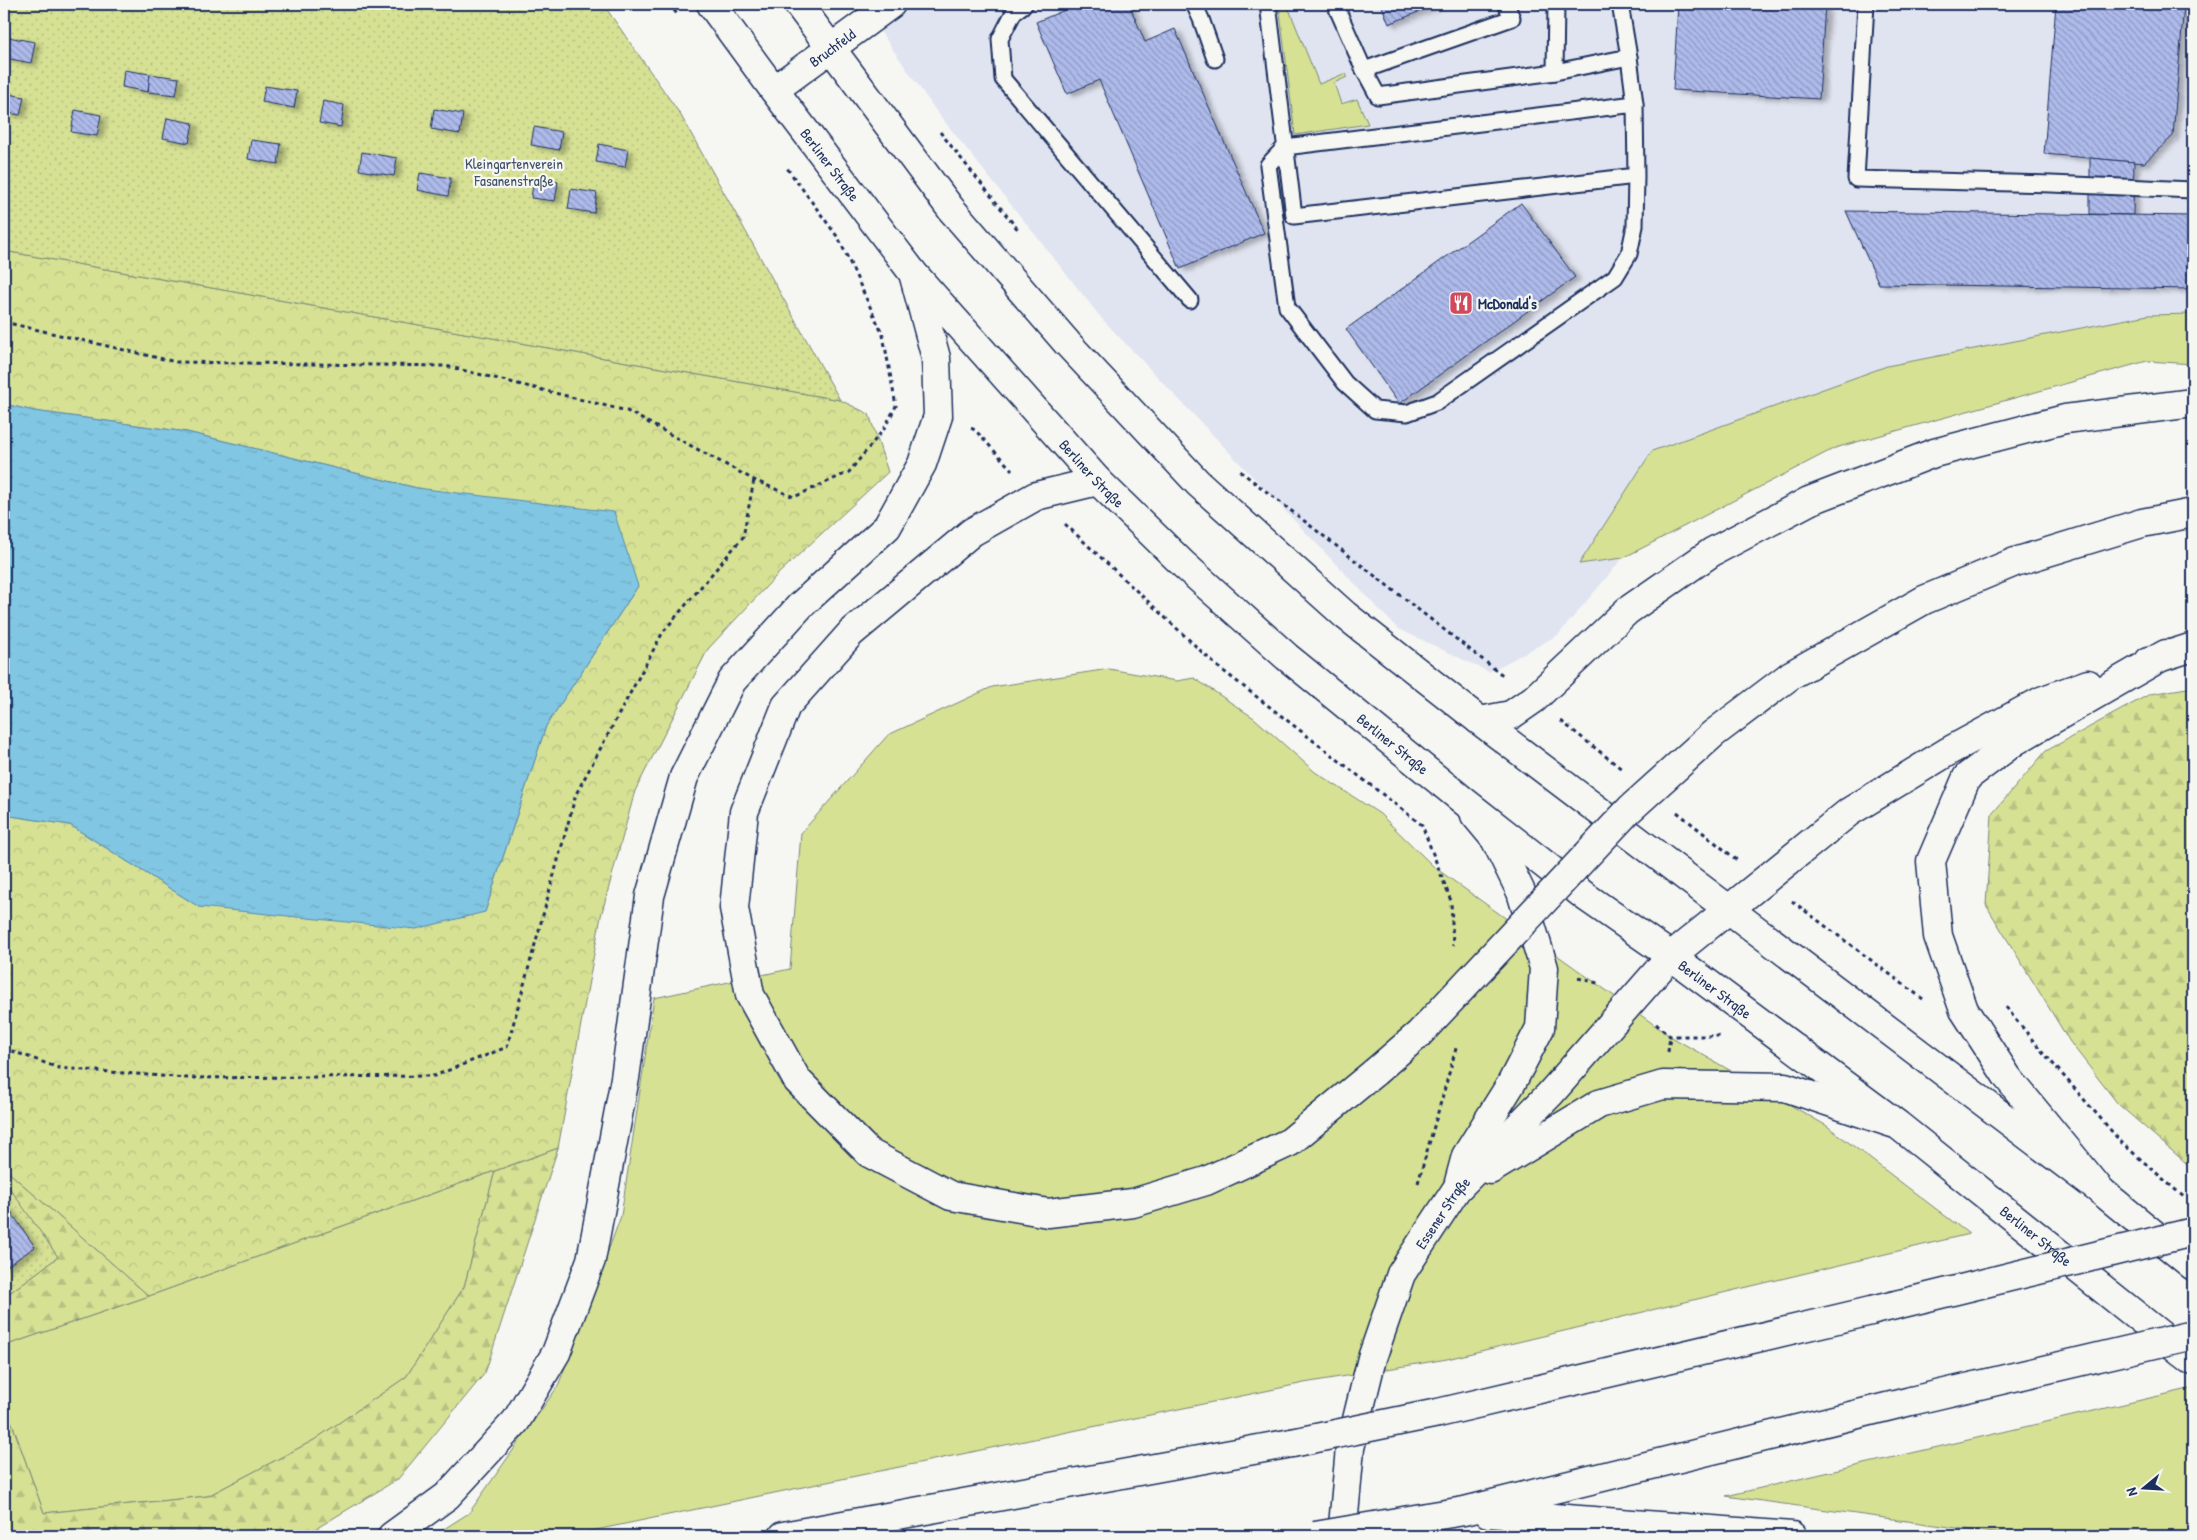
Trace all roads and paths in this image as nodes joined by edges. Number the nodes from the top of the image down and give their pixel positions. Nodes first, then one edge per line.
1 (670, 4) edge
2 (711, 4) edge
3 (798, 4) edge
4 (890, 4) edge
5 (1025, 4) edge
6 (1194, 4) edge
7 (1268, 4) edge
8 (1335, 4) edge
9 (1506, 4) edge
10 (1556, 4) edge
11 (1620, 4) edge
12 (1866, 4) edge
13 (681, 19) dead end
14 (830, 48) junction
15 (1629, 57) junction
16 (1215, 59) dead end
17 (1364, 70) junction
18 (1555, 72) junction
19 (774, 90) junction
20 (1635, 104) junction
21 (935, 126) dead end
22 (1285, 148) junction
23 (786, 168) dead end
24 (1636, 176) junction
25 (2193, 190) edge
26 (1022, 234) dead end
27 (913, 273) junction
28 (1190, 300) dead end
29 (4, 322) edge
30 (2193, 403) edge
31 (938, 416) junction
32 (1237, 469) dead end
33 (754, 480) junction
34 (1098, 482) junction
35 (1036, 496) junction
36 (2193, 513) edge
37 (2193, 647) edge
38 (2166, 654) junction
39 (1534, 699) junction
40 (1480, 721) junction
41 (1627, 773) dead end
42 (1465, 802) junction
43 (1673, 809) dead end
44 (1764, 881) junction
45 (1729, 910) junction
46 (1453, 950) dead end
47 (1671, 956) junction
48 (1956, 986) junction
49 (2001, 1000) dead end
50 (1458, 1043) dead end
51 (4, 1048) edge
52 (1898, 1125) junction
53 (1456, 1190) junction
54 (2101, 1191) junction
55 (2193, 1205) edge
56 (1429, 1231) junction
57 (2193, 1232) edge
58 (2193, 1266) edge
59 (2193, 1334) edge
60 (2193, 1360) edge
61 (1464, 1512) junction
62 (392, 1536) edge
63 (784, 1536) edge
64 (1315, 1536) edge
65 (1343, 1536) edge
66 (1792, 1536) edge

1 - 13 path
2 - 19 main road, Berliner Straße
3 - 14 main road
4 - 14 main road, Bruchfeld
5 - 28 lane
6 - 16 lane
7 - 22 lane
8 - 17 lane
9 - 17 lane
10 - 18 lane
11 - 15 lane
12 - 25 lane
14 - 19 main road, Bruchfeld
14 - 40 main road
15 - 18 lane
15 - 20 lane
17 - 18 lane
19 - 27 main road, Berliner Straße
20 - 22 lane
20 - 24 lane
21 - 26 path
22 - 24 lane
22 - 24 lane
23 - 33 path
27 - 31 main road
27 - 34 main road, Berliner Straße
29 - 33 path
30 - 39 main road
31 - 35 path
31 - 62 main road
32 - 39 path
33 - 51 path
34 - 35 main road
34 - 42 main road, Berliner Straße
35 - 36 main road, bridge
35 - 46 path
37 - 38 main road
38 - 44 main road, Essener Straße
38 - 48 main road
39 - 40 main road
39 - 41 path
40 - 45 main road
42 - 47 main road, Berliner Straße
42 - 53 main road
43 - 44 path
44 - 45 main road, Essener Straße
44 - 48 path
45 - 47 main road, Essener Straße
45 - 54 main road
47 - 52 main road, Berliner Straße
47 - 53 main road, Essener Straße
48 - 54 main road
49 - 55 path
50 - 56 path
52 - 53 main road
52 - 60 main road, Berliner Straße
53 - 56 main road, Essener Straße
54 - 58 main road
56 - 65 main road, Essener Straße
57 - 63 main road, bridge
59 - 61 main road, bridge
61 - 64 main road, bridge
61 - 66 main road

